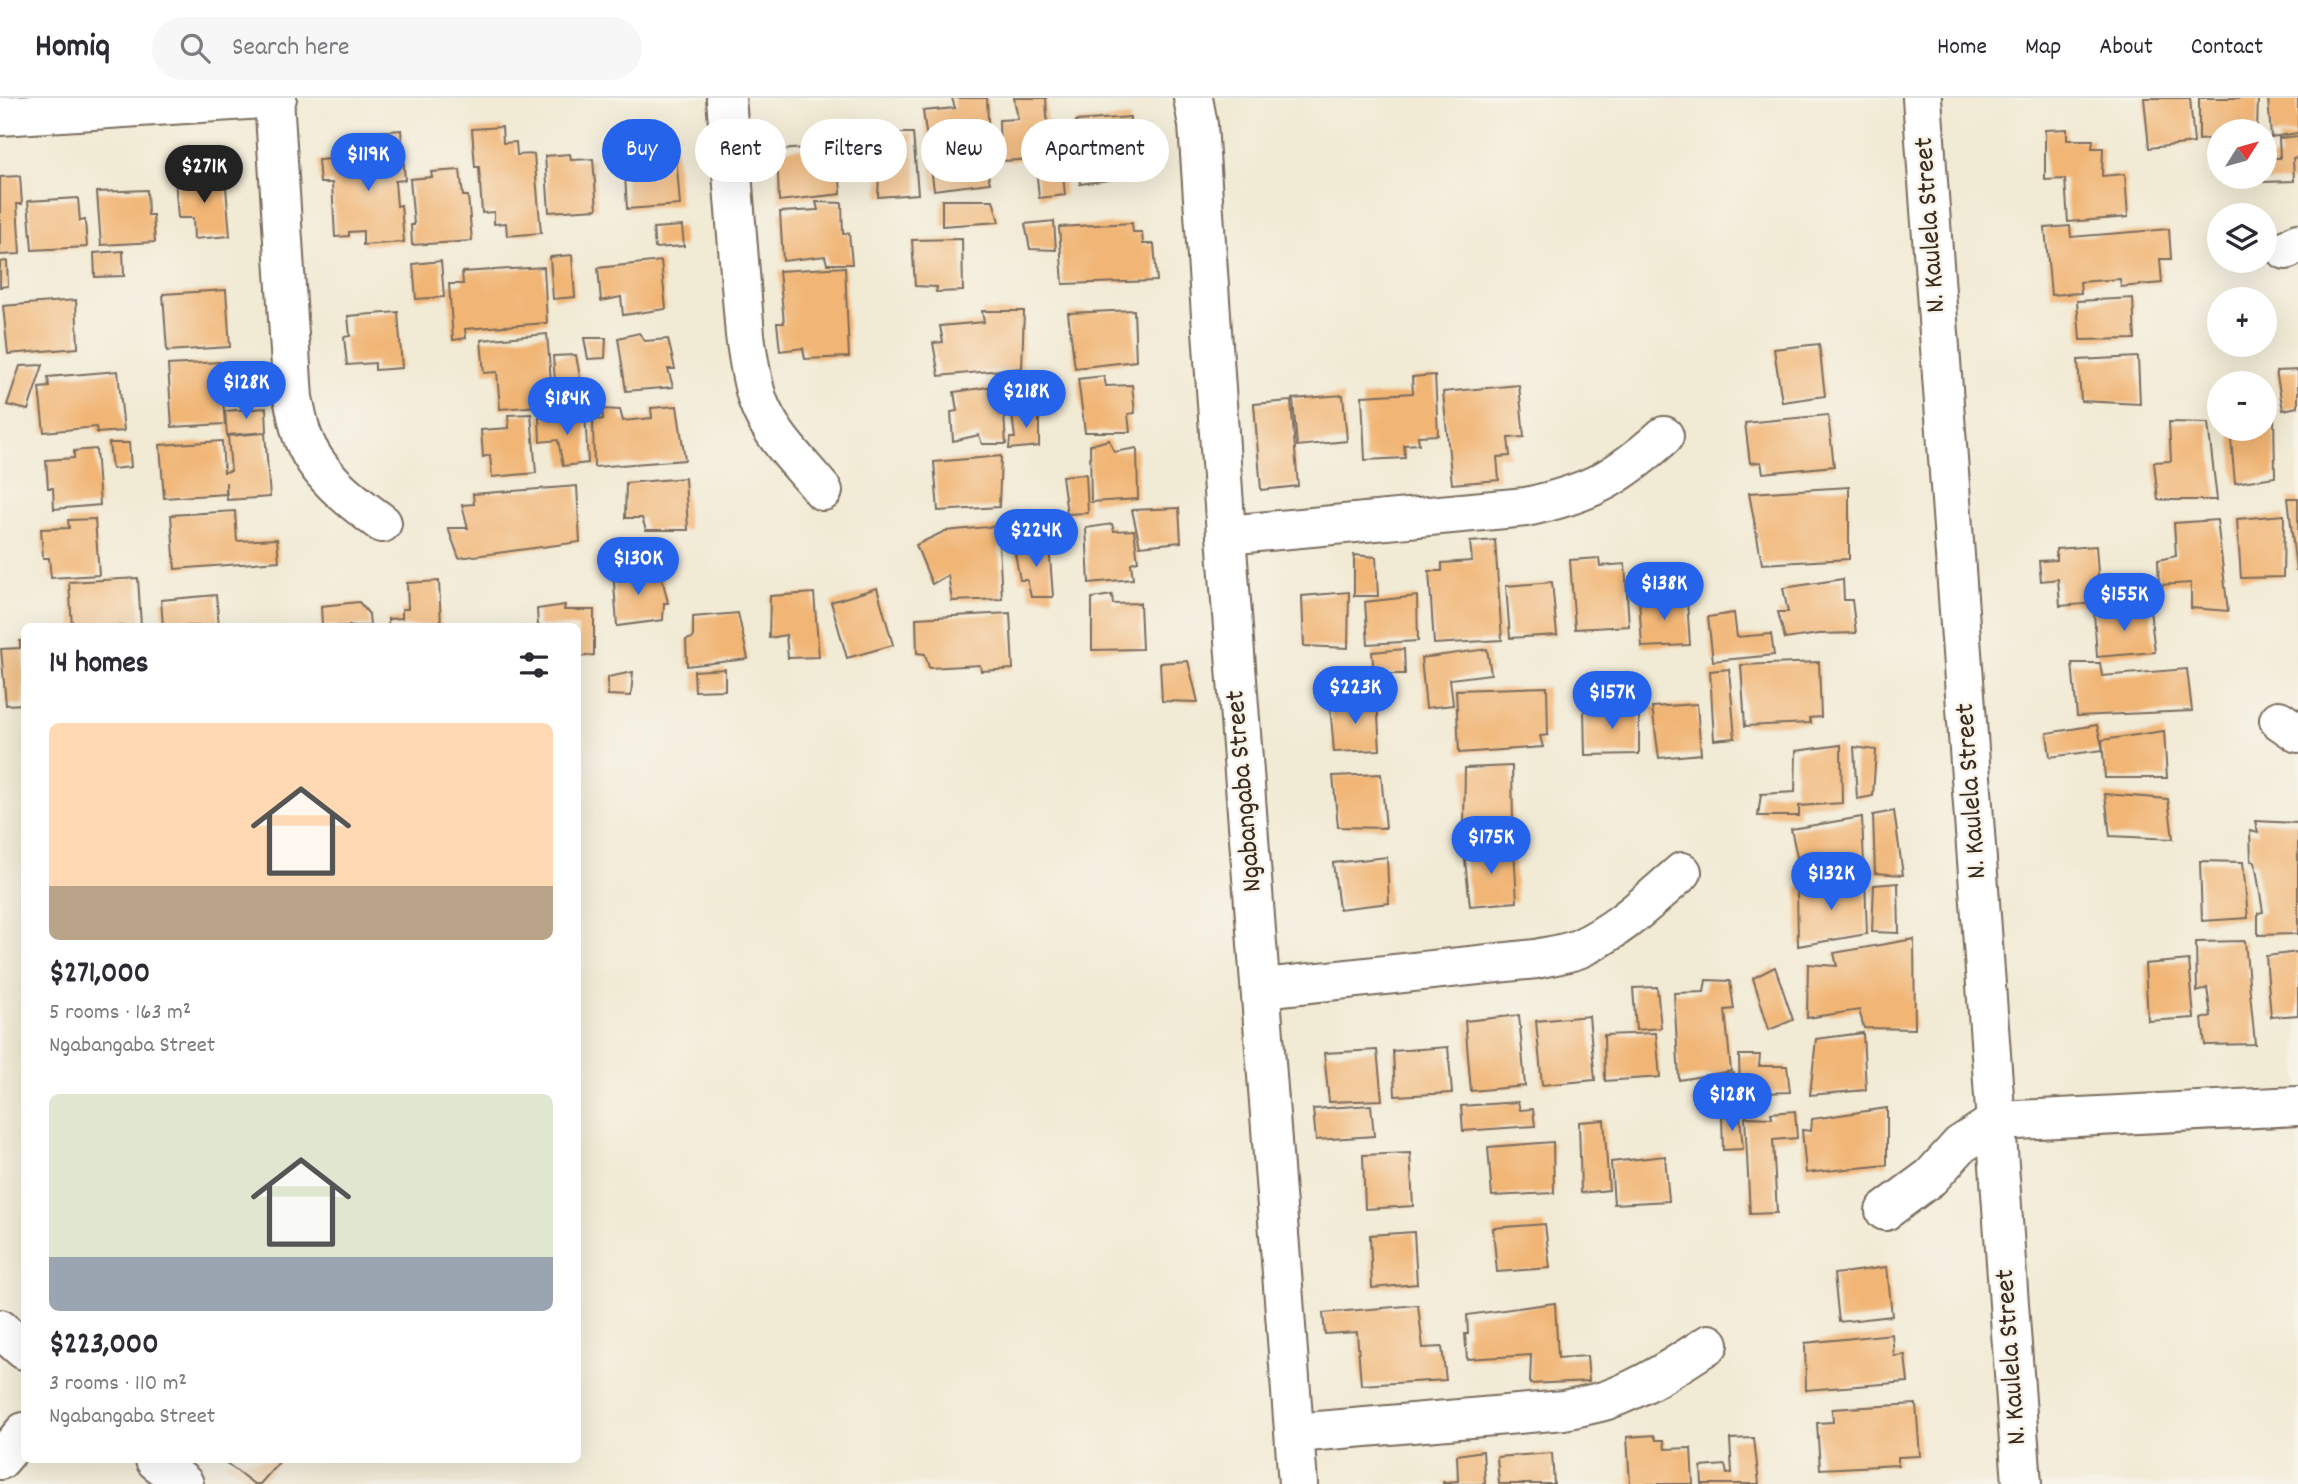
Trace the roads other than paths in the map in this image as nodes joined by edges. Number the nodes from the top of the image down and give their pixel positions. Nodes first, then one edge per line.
1 (275, 98) edge
2 (726, 98) edge
3 (1193, 98) edge
4 (1922, 98) edge
5 (0, 116) edge
6 (1664, 436) dead end
7 (823, 491) dead end
8 (382, 523) dead end
9 (1226, 535) junction
10 (1682, 872) dead end
11 (1262, 988) junction
12 (2298, 1106) edge
13 (1997, 1121) junction
14 (1885, 1211) dead end
15 (0, 1329) edge
16 (1709, 1344) dead end
17 (21, 1347) edge
18 (1295, 1433) junction
19 (21, 1436) edge
20 (0, 1461) edge
21 (159, 1463) edge
22 (184, 1484) edge
23 (1298, 1484) edge
24 (2022, 1484) edge

1 - 5 street
1 - 8 street
2 - 7 street
3 - 9 street, Ngabangaba Street
4 - 13 street, N. Kaulela Street
6 - 9 street
9 - 11 street, Ngabangaba Street
10 - 11 street
11 - 18 street, Ngabangaba Street
12 - 13 street
13 - 14 street
13 - 24 street, N. Kaulela Street
15 - 17 street
16 - 18 street
18 - 23 street, Ngabangaba Street
19 - 20 street
21 - 22 street

